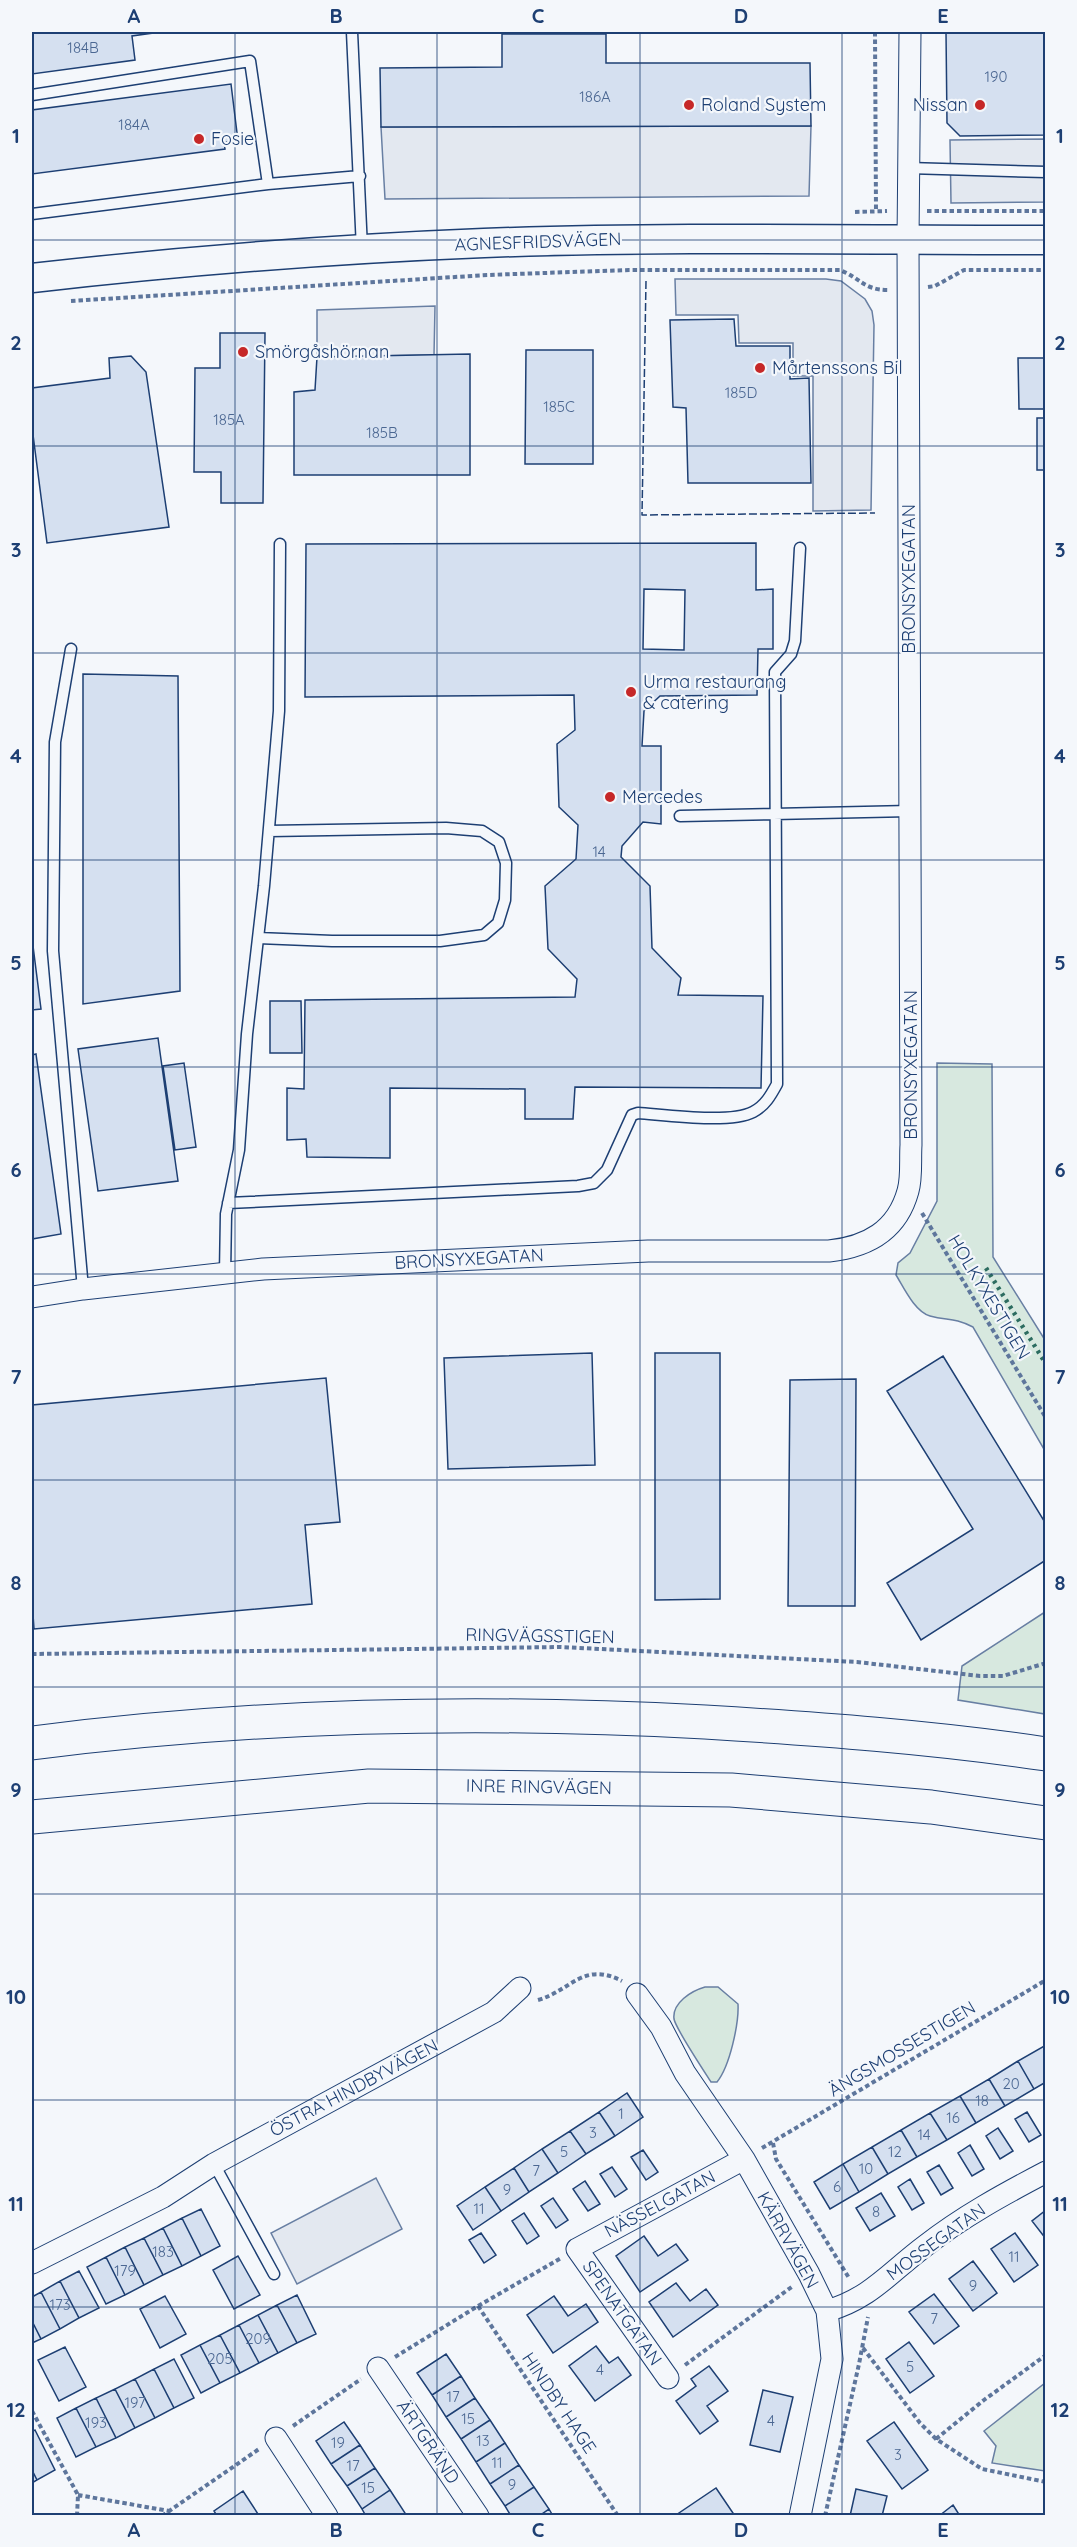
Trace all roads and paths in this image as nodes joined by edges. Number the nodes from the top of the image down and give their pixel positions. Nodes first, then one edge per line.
1 (352, 32) edge
2 (875, 32) edge
3 (910, 32) edge
4 (32, 95) edge
5 (908, 168) junction
6 (1046, 172) edge
7 (360, 176) junction
8 (268, 184) junction
9 (32, 214) edge
10 (1046, 240) edge
11 (876, 241) junction
12 (908, 241) junction
13 (363, 249) junction
14 (1046, 270) edge
15 (32, 278) edge
16 (908, 290) junction
17 (64, 301) dead end
18 (280, 544) dead end
19 (800, 548) dead end
20 (70, 649) dead end
21 (910, 811) junction
22 (777, 814) junction
23 (680, 816) dead end
24 (269, 831) junction
25 (258, 938) junction
26 (909, 1190) junction
27 (228, 1203) junction
28 (225, 1274) junction
29 (83, 1289) junction
30 (32, 1297) edge
31 (1046, 1418) edge
32 (32, 1654) edge
33 (1046, 1663) edge
34 (32, 1743) edge
35 (1046, 1754) edge
36 (134, 1808) junction
37 (32, 1817) edge
38 (1046, 1823) edge
39 (32, 1833) edge
40 (1046, 1980) edge
41 (527, 1994) joint
42 (637, 1994) joint
43 (773, 2143) dead end
44 (744, 2159) junction
45 (213, 2164) junction
46 (1046, 2172) edge
47 (577, 2249) joint
48 (32, 2263) edge
49 (274, 2274) dead end
50 (809, 2274) junction
51 (478, 2306) dead end
52 (827, 2311) junction
53 (862, 2348) dead end
54 (1046, 2355) edge
55 (378, 2367) dead end
56 (668, 2378) joint
57 (32, 2411) edge
58 (276, 2438) dead end
59 (936, 2439) junction
60 (1046, 2482) edge
61 (78, 2495) junction
62 (77, 2516) edge
63 (173, 2516) edge
64 (327, 2516) edge
65 (478, 2516) edge
66 (618, 2516) edge
67 (800, 2516) edge

1 - 7 lane
2 - 11 path
3 - 5 street, BRONSYXEGATAN
4 - 8 lane
5 - 6 lane
5 - 12 street, BRONSYXEGATAN
7 - 8 lane
7 - 13 lane
8 - 9 lane
10 - 12 main road, AGNESFRIDSVÄGEN
11 - 12 main road, AGNESFRIDSVÄGEN
11 - 13 main road, AGNESFRIDSVÄGEN
12 - 16 street, BRONSYXEGATAN
13 - 15 main road, AGNESFRIDSVÄGEN
14 - 16 path
16 - 17 path
16 - 21 street, BRONSYXEGATAN
18 - 24 lane
19 - 22 lane
20 - 29 lane
21 - 22 lane
21 - 26 street, BRONSYXEGATAN
22 - 23 lane
22 - 27 lane
24 - 25 lane
24 - 25 lane
25 - 27 lane
26 - 28 street, BRONSYXEGATAN
26 - 31 path, HOLKYXESTIGEN
27 - 28 lane
28 - 29 street, BRONSYXEGATAN
29 - 30 street, BRONSYXEGATAN
32 - 33 path, RINGVÄGSSTIGEN
34 - 35 highway
36 - 37 highway, INRE RINGVÄGEN
36 - 38 highway, INRE RINGVÄGEN
36 - 39 highway
40 - 43 path, ÄNGSMOSSESTIGEN
41 - 42 path
41 - 45 street, ÖSTRA HINDBYVÄGEN
42 - 44 street, KÄRRVÄGEN
44 - 47 street, NÄSSELGATAN
44 - 50 street, KÄRRVÄGEN
45 - 48 street, ÖSTRA HINDBYVÄGEN
45 - 49 lane
46 - 52 street, MOSSEGATAN
47 - 56 street, SPENATGATAN
50 - 52 street, KÄRRVÄGEN
50 - 56 path
51 - 66 path, HINDBY HAGE
52 - 67 street, KÄRRVÄGEN
53 - 59 path
54 - 59 path
55 - 65 street, ÄRTGRÄND
57 - 61 path
58 - 64 street
59 - 60 path
61 - 62 path
61 - 63 path

